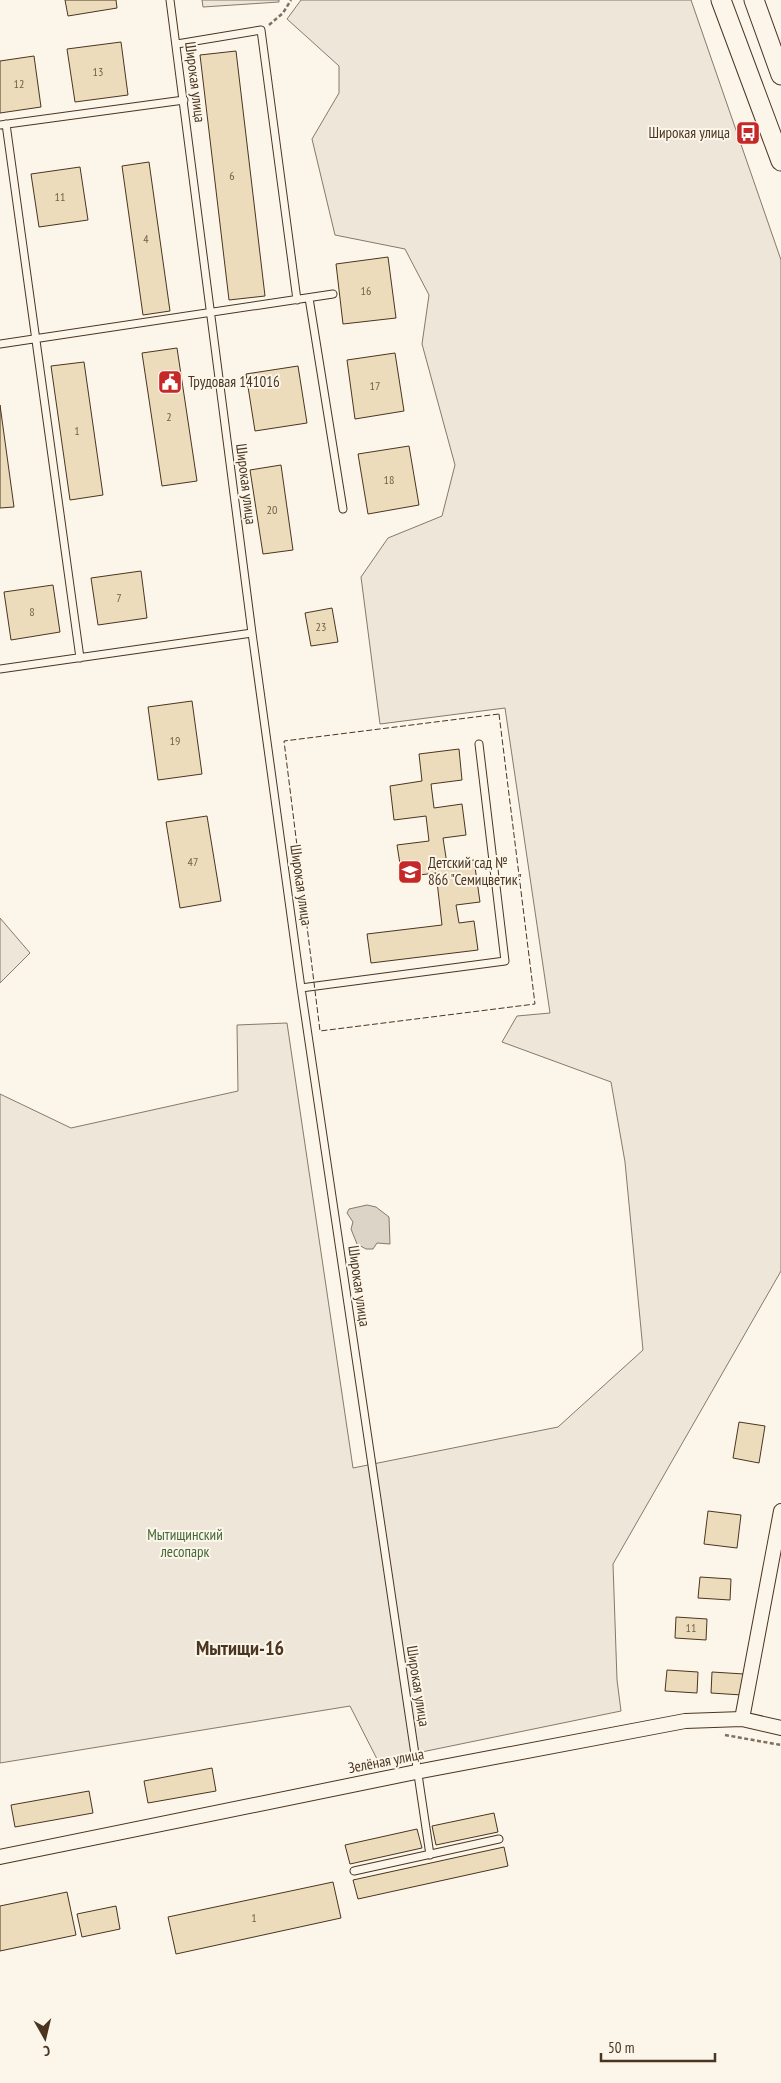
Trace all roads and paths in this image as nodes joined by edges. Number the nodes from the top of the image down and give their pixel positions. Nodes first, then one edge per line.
1 (170, 0) edge
2 (291, 0) edge
3 (720, 0) edge
4 (754, 0) edge
5 (261, 30) junction
6 (176, 44) junction
7 (781, 75) edge
8 (184, 100) junction
9 (3, 124) edge
10 (781, 161) edge
11 (333, 294) dead end
12 (309, 298) junction
13 (297, 300) junction
14 (211, 312) junction
15 (36, 339) junction
16 (0, 344) edge
17 (343, 509) dead end
18 (252, 633) junction
19 (80, 658) junction
20 (0, 669) edge
21 (479, 744) dead end
22 (301, 988) junction
23 (781, 1511) edge
24 (742, 1719) junction
25 (781, 1728) edge
26 (416, 1772) junction
27 (499, 1839) dead end
28 (430, 1855) junction
29 (0, 1857) edge
30 (354, 1871) dead end

1 - 6 lane, Широкая улица
2 - 5 path
3 - 10 main road
4 - 7 main road
5 - 6 lane
5 - 13 lane
6 - 8 lane, Широкая улица
8 - 9 lane
8 - 14 lane, Широкая улица
9 - 15 lane
11 - 12 lane
12 - 13 lane
12 - 17 lane
13 - 14 lane
14 - 15 lane
14 - 18 lane, Широкая улица
15 - 16 lane
15 - 19 lane
18 - 19 lane
18 - 22 lane, Широкая улица
19 - 20 lane
21 - 22 lane
22 - 26 lane, Широкая улица
23 - 24 street
24 - 25 street, Зелёная улица
24 - 26 street, Зелёная улица
26 - 28 lane, Широкая улица
26 - 29 street, Зелёная улица
27 - 28 lane
28 - 30 lane

